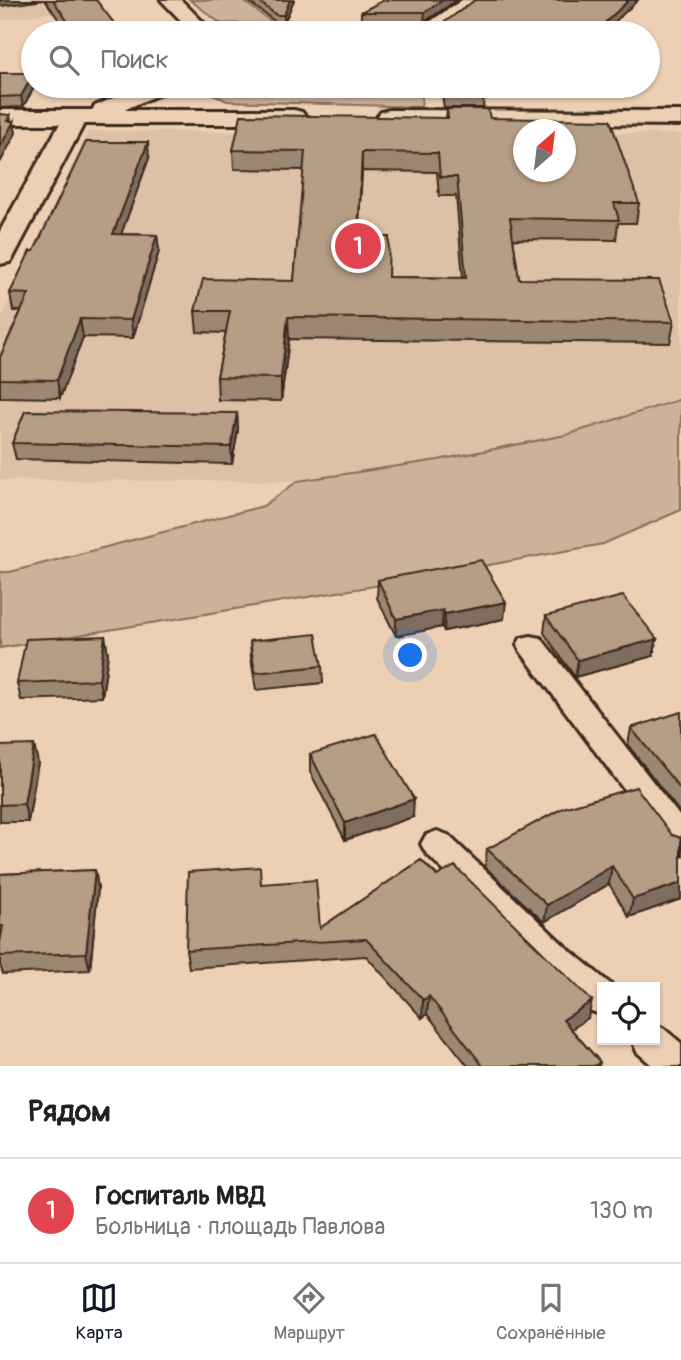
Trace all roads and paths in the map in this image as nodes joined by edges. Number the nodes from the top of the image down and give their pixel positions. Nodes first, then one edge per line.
1 (170, 0) edge
2 (474, 0) edge
3 (192, 21) edge
4 (444, 21) edge
5 (128, 98) edge
6 (164, 98) edge
7 (212, 116) junction
8 (0, 117) edge
9 (82, 117) junction
10 (318, 117) edge
11 (371, 117) edge
12 (681, 118) edge
13 (0, 256) edge
14 (531, 645) dead end
15 (681, 842) edge
16 (437, 844) dead end
17 (597, 995) edge
18 (656, 1045) edge
19 (680, 1066) edge

1 - 3 street
2 - 4 street
5 - 9 street
6 - 7 street
7 - 9 street
7 - 10 street
8 - 9 street
9 - 13 street
11 - 12 street
14 - 15 lane
16 - 17 lane
18 - 19 lane

